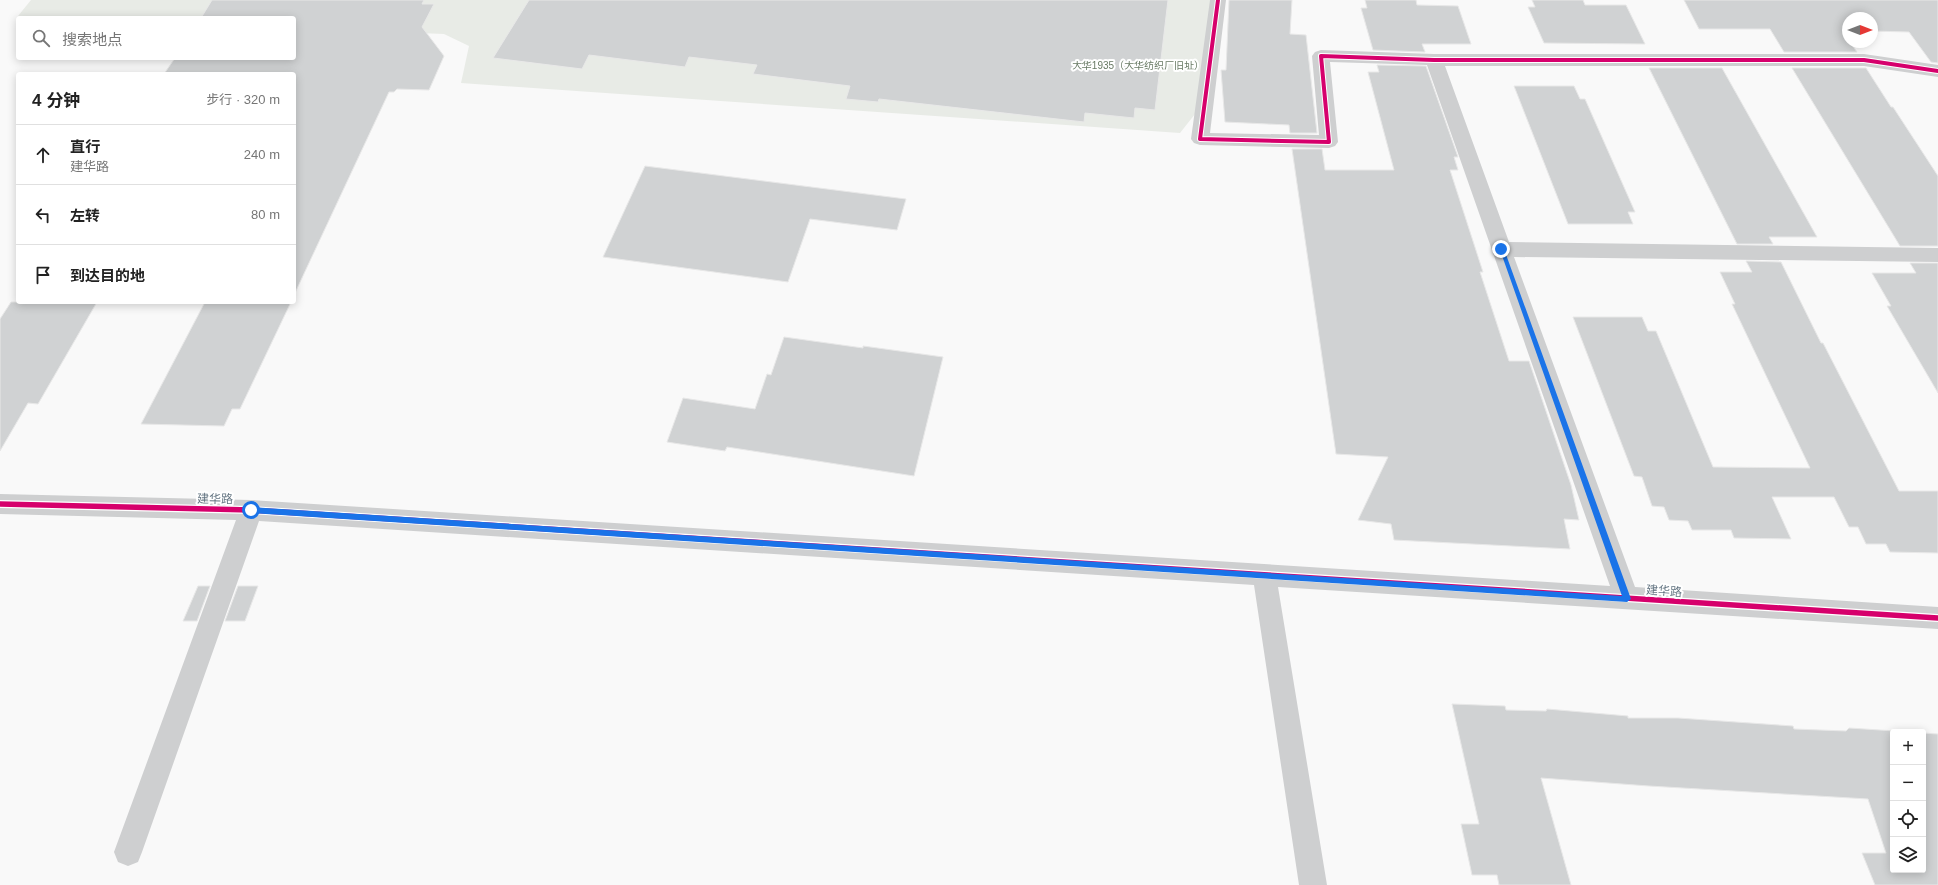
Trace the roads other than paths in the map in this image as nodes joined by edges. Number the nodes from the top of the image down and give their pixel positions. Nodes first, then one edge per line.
1 (1218, 0) edge
2 (1434, 60) junction
3 (1938, 71) edge
4 (1501, 249) junction
5 (1938, 255) edge
6 (0, 504) edge
7 (251, 510) junction
8 (1264, 575) junction
9 (1627, 599) junction
10 (1938, 618) edge
11 (128, 852) dead end
12 (1312, 885) edge

1 - 2 street
2 - 3 street
2 - 4 street
4 - 5 street
4 - 9 street
6 - 7 street, 建华路
7 - 8 street, 建华路
7 - 11 street
8 - 9 street, 建华路
8 - 12 street
9 - 10 street, 建华路

